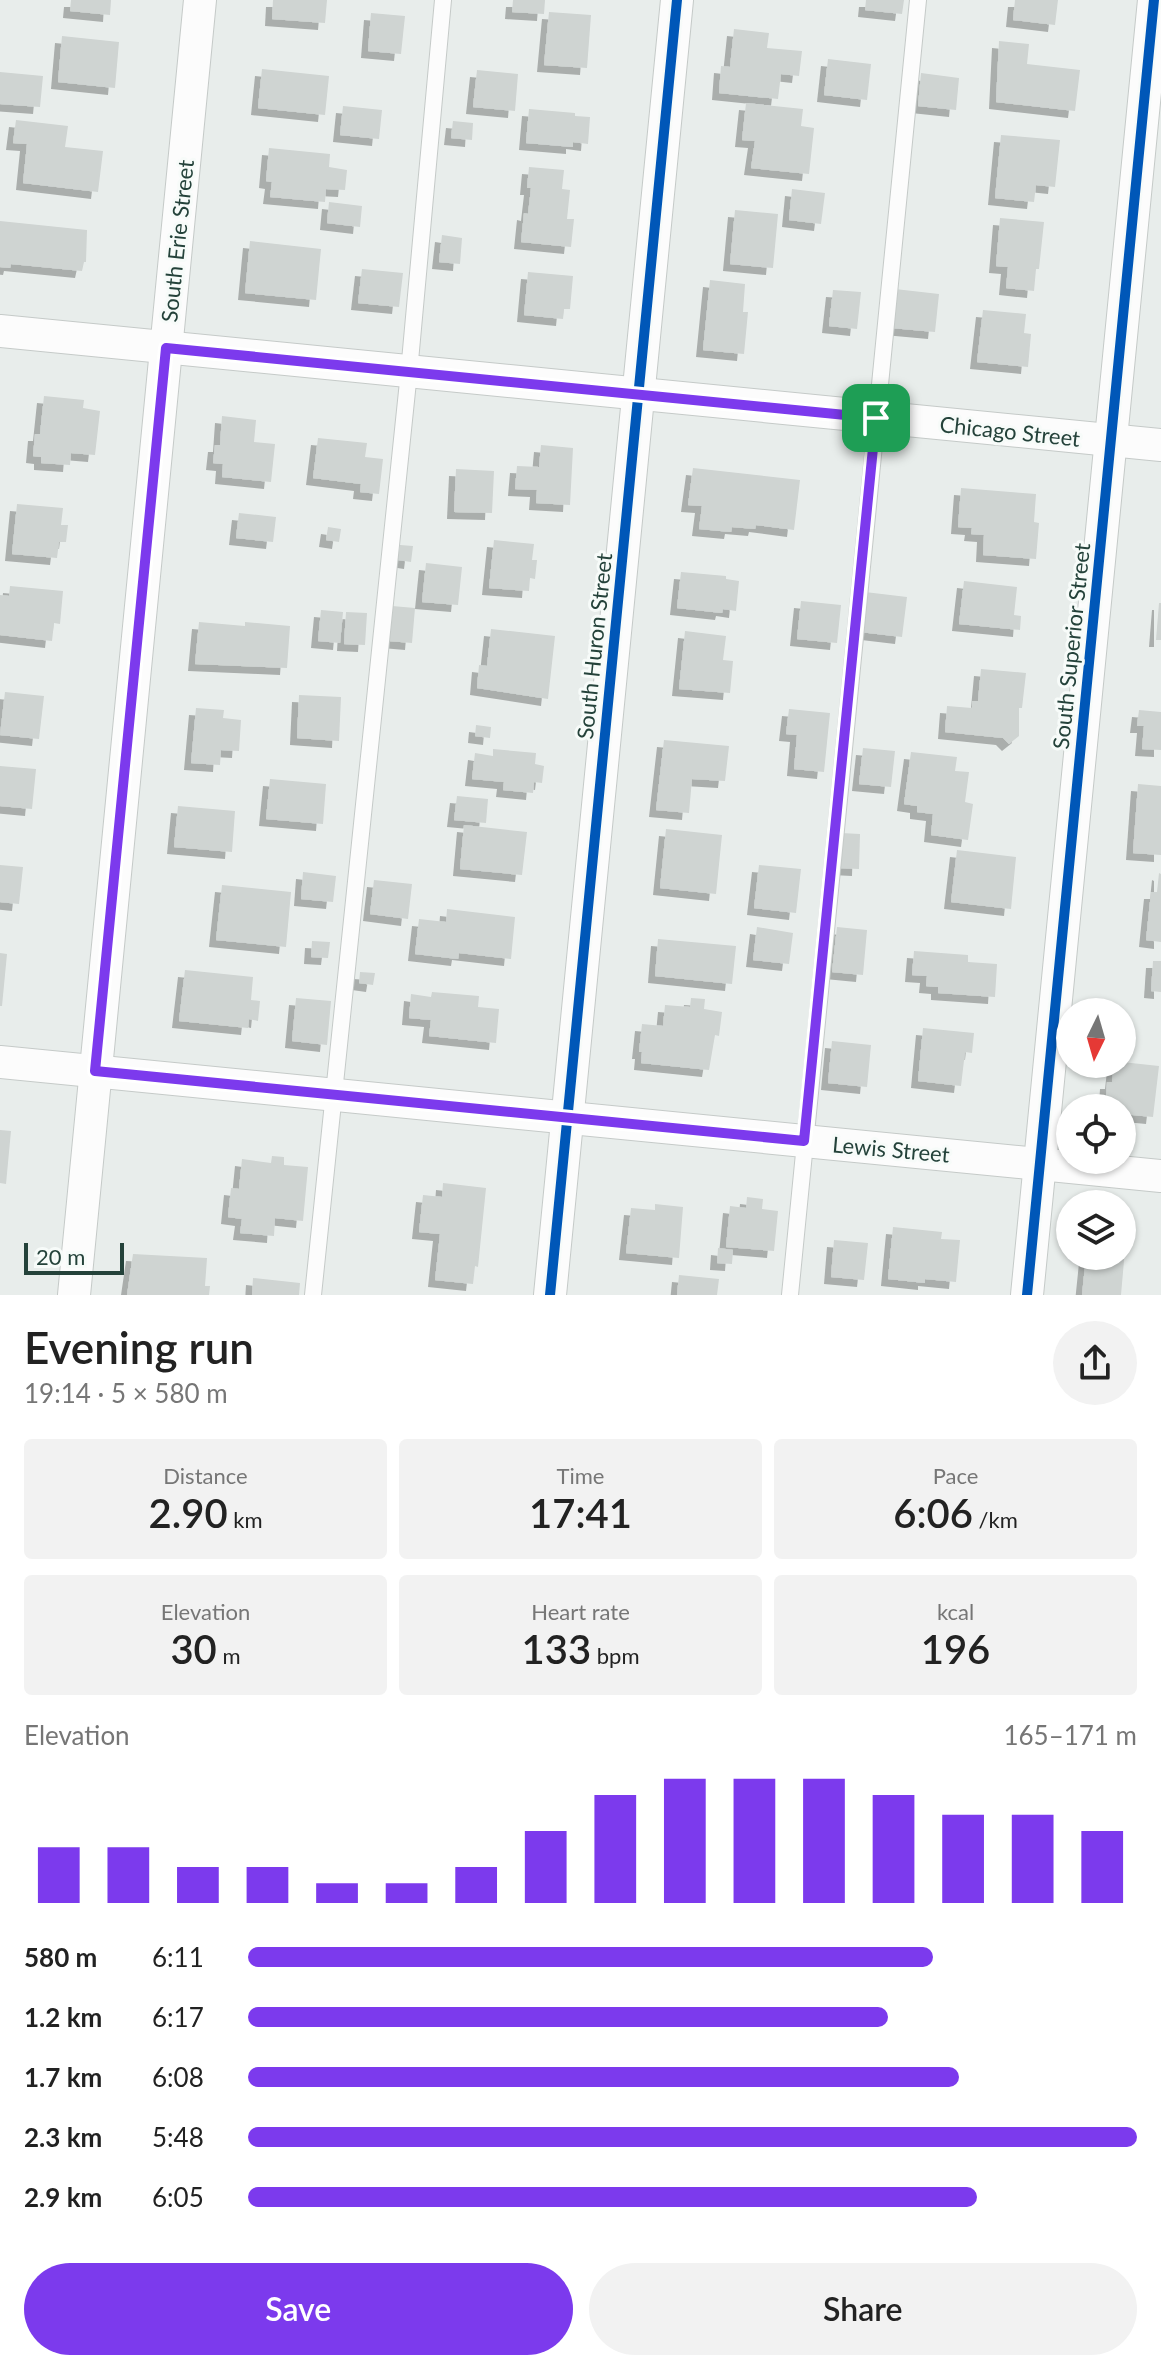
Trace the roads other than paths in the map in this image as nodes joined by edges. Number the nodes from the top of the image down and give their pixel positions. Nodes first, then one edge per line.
1 (200, 0) edge
2 (443, 0) edge
3 (677, 0) edge
4 (918, 0) edge
5 (1154, 0) edge
6 (0, 331) edge
7 (166, 348) junction
8 (409, 372) junction
9 (639, 394) junction
10 (876, 418) junction
11 (1111, 440) junction
12 (1161, 445) edge
13 (0, 1062) edge
14 (95, 1071) junction
15 (332, 1094) junction
16 (568, 1118) junction
17 (804, 1141) junction
18 (1040, 1164) junction
19 (1161, 1176) edge
20 (74, 1295) edge
21 (313, 1295) edge
22 (550, 1295) edge
23 (790, 1295) edge
24 (1027, 1295) edge

1 - 7 street, South Erie Street
2 - 8 lane
3 - 9 street, South Huron Street
4 - 10 lane
5 - 11 street, South Superior Street
6 - 7 street, Chicago Street
7 - 8 street, Chicago Street
7 - 14 street, South Erie Street
8 - 9 street, Chicago Street
8 - 15 lane
9 - 10 street, Chicago Street
9 - 16 street, South Huron Street
10 - 11 street, Chicago Street
10 - 17 lane
11 - 12 street, Chicago Street
11 - 18 street, South Superior Street
13 - 14 street, Lewis Street
14 - 15 street, Lewis Street
14 - 20 street, South Erie Street
15 - 16 street, Lewis Street
15 - 21 lane
16 - 17 street, Lewis Street
16 - 22 street, South Huron Street
17 - 18 street, Lewis Street
17 - 23 lane
18 - 19 street, Lewis Street
18 - 24 street, South Superior Street

